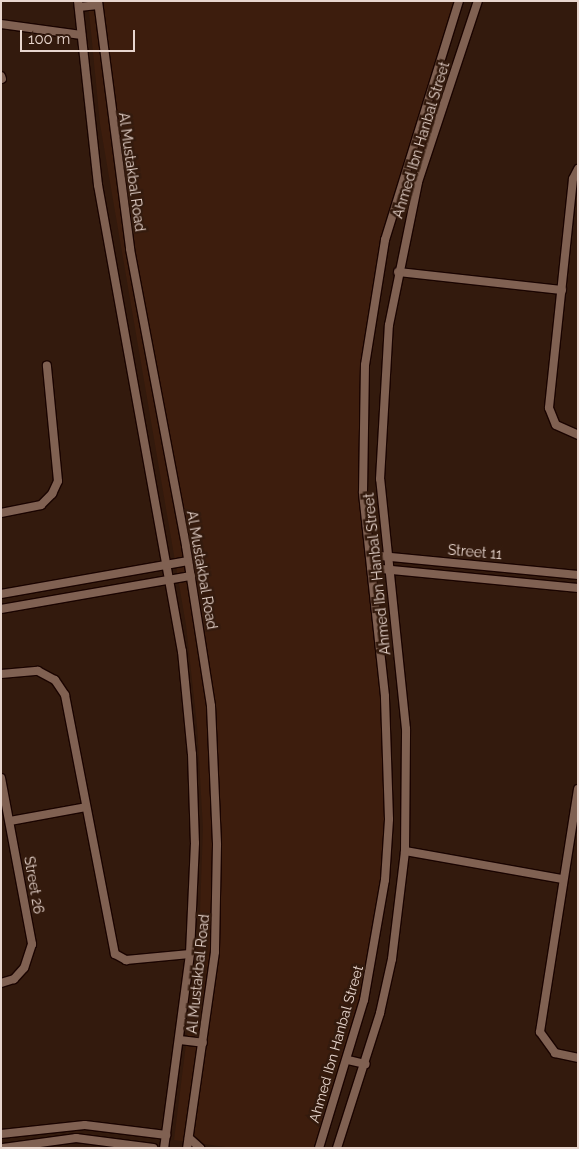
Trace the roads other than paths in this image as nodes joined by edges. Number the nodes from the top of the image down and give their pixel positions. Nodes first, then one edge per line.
1 (459, 1) edge
2 (478, 1) edge
3 (98, 3) edge
4 (79, 4) edge
5 (1, 24) edge
6 (81, 35) junction
7 (1, 76) edge
8 (2, 79) edge
9 (578, 169) edge
10 (398, 272) junction
11 (562, 290) junction
12 (47, 366) dead end
13 (578, 435) edge
14 (1, 514) edge
15 (370, 556) junction
16 (386, 557) junction
17 (418, 559) junction
18 (188, 561) junction
19 (167, 564) junction
20 (370, 568) junction
21 (388, 570) junction
22 (417, 572) junction
23 (578, 574) edge
24 (191, 576) junction
25 (170, 579) junction
26 (578, 588) edge
27 (1, 594) edge
28 (1, 609) edge
29 (1, 674) edge
30 (1, 778) edge
31 (578, 789) edge
32 (86, 807) junction
33 (10, 821) junction
34 (405, 851) junction
35 (562, 879) junction
36 (190, 954) junction
37 (1, 983) edge
38 (180, 1040) junction
39 (203, 1043) junction
40 (578, 1058) edge
41 (348, 1060) junction
42 (366, 1064) junction
43 (1, 1134) edge
44 (166, 1135) junction
45 (188, 1138) junction
46 (320, 1144) edge
47 (3, 1148) edge
48 (153, 1148) edge
49 (164, 1148) edge
50 (187, 1148) edge
51 (200, 1148) edge
52 (314, 1148) edge
53 (337, 1148) edge

1 - 15 street, Ahmed Ibn Hanbal Street
2 - 10 street, Ahmed Ibn Hanbal Street
3 - 4 street
3 - 18 street, Al Mustakbal Road
4 - 6 street, Al Mustakbal Road
5 - 6 street
6 - 19 street, Al Mustakbal Road
7 - 8 street
9 - 11 street
10 - 11 street
10 - 16 street, Ahmed Ibn Hanbal Street
11 - 13 street
12 - 14 street
15 - 16 street, Street 11
15 - 20 street, Ahmed Ibn Hanbal Street
16 - 17 street, Street 11
16 - 21 street, Ahmed Ibn Hanbal Street
17 - 22 street
17 - 23 street, Street 11
18 - 19 street
18 - 24 street, Al Mustakbal Road
19 - 25 street, Al Mustakbal Road
19 - 27 street
20 - 21 street, Street 11
20 - 41 street, Ahmed Ibn Hanbal Street
21 - 22 street, Street 11
21 - 34 street, Ahmed Ibn Hanbal Street
22 - 26 street, Street 11
24 - 25 street
24 - 39 street, Al Mustakbal Road
25 - 28 street
25 - 36 street, Al Mustakbal Road
29 - 32 street
30 - 33 street, Street 26
31 - 35 street
32 - 33 street
32 - 36 street
33 - 37 street, Street 26
34 - 35 street
34 - 42 street, Ahmed Ibn Hanbal Street
35 - 40 street
36 - 38 street, Al Mustakbal Road
38 - 39 street
38 - 44 street, Al Mustakbal Road
39 - 45 street, Al Mustakbal Road
41 - 42 street
41 - 46 street, Ahmed Ibn Hanbal Street
42 - 53 street, Ahmed Ibn Hanbal Street
43 - 44 street
44 - 49 street, Al Mustakbal Road
45 - 50 street, Al Mustakbal Road
45 - 51 street
46 - 52 street
47 - 48 street

